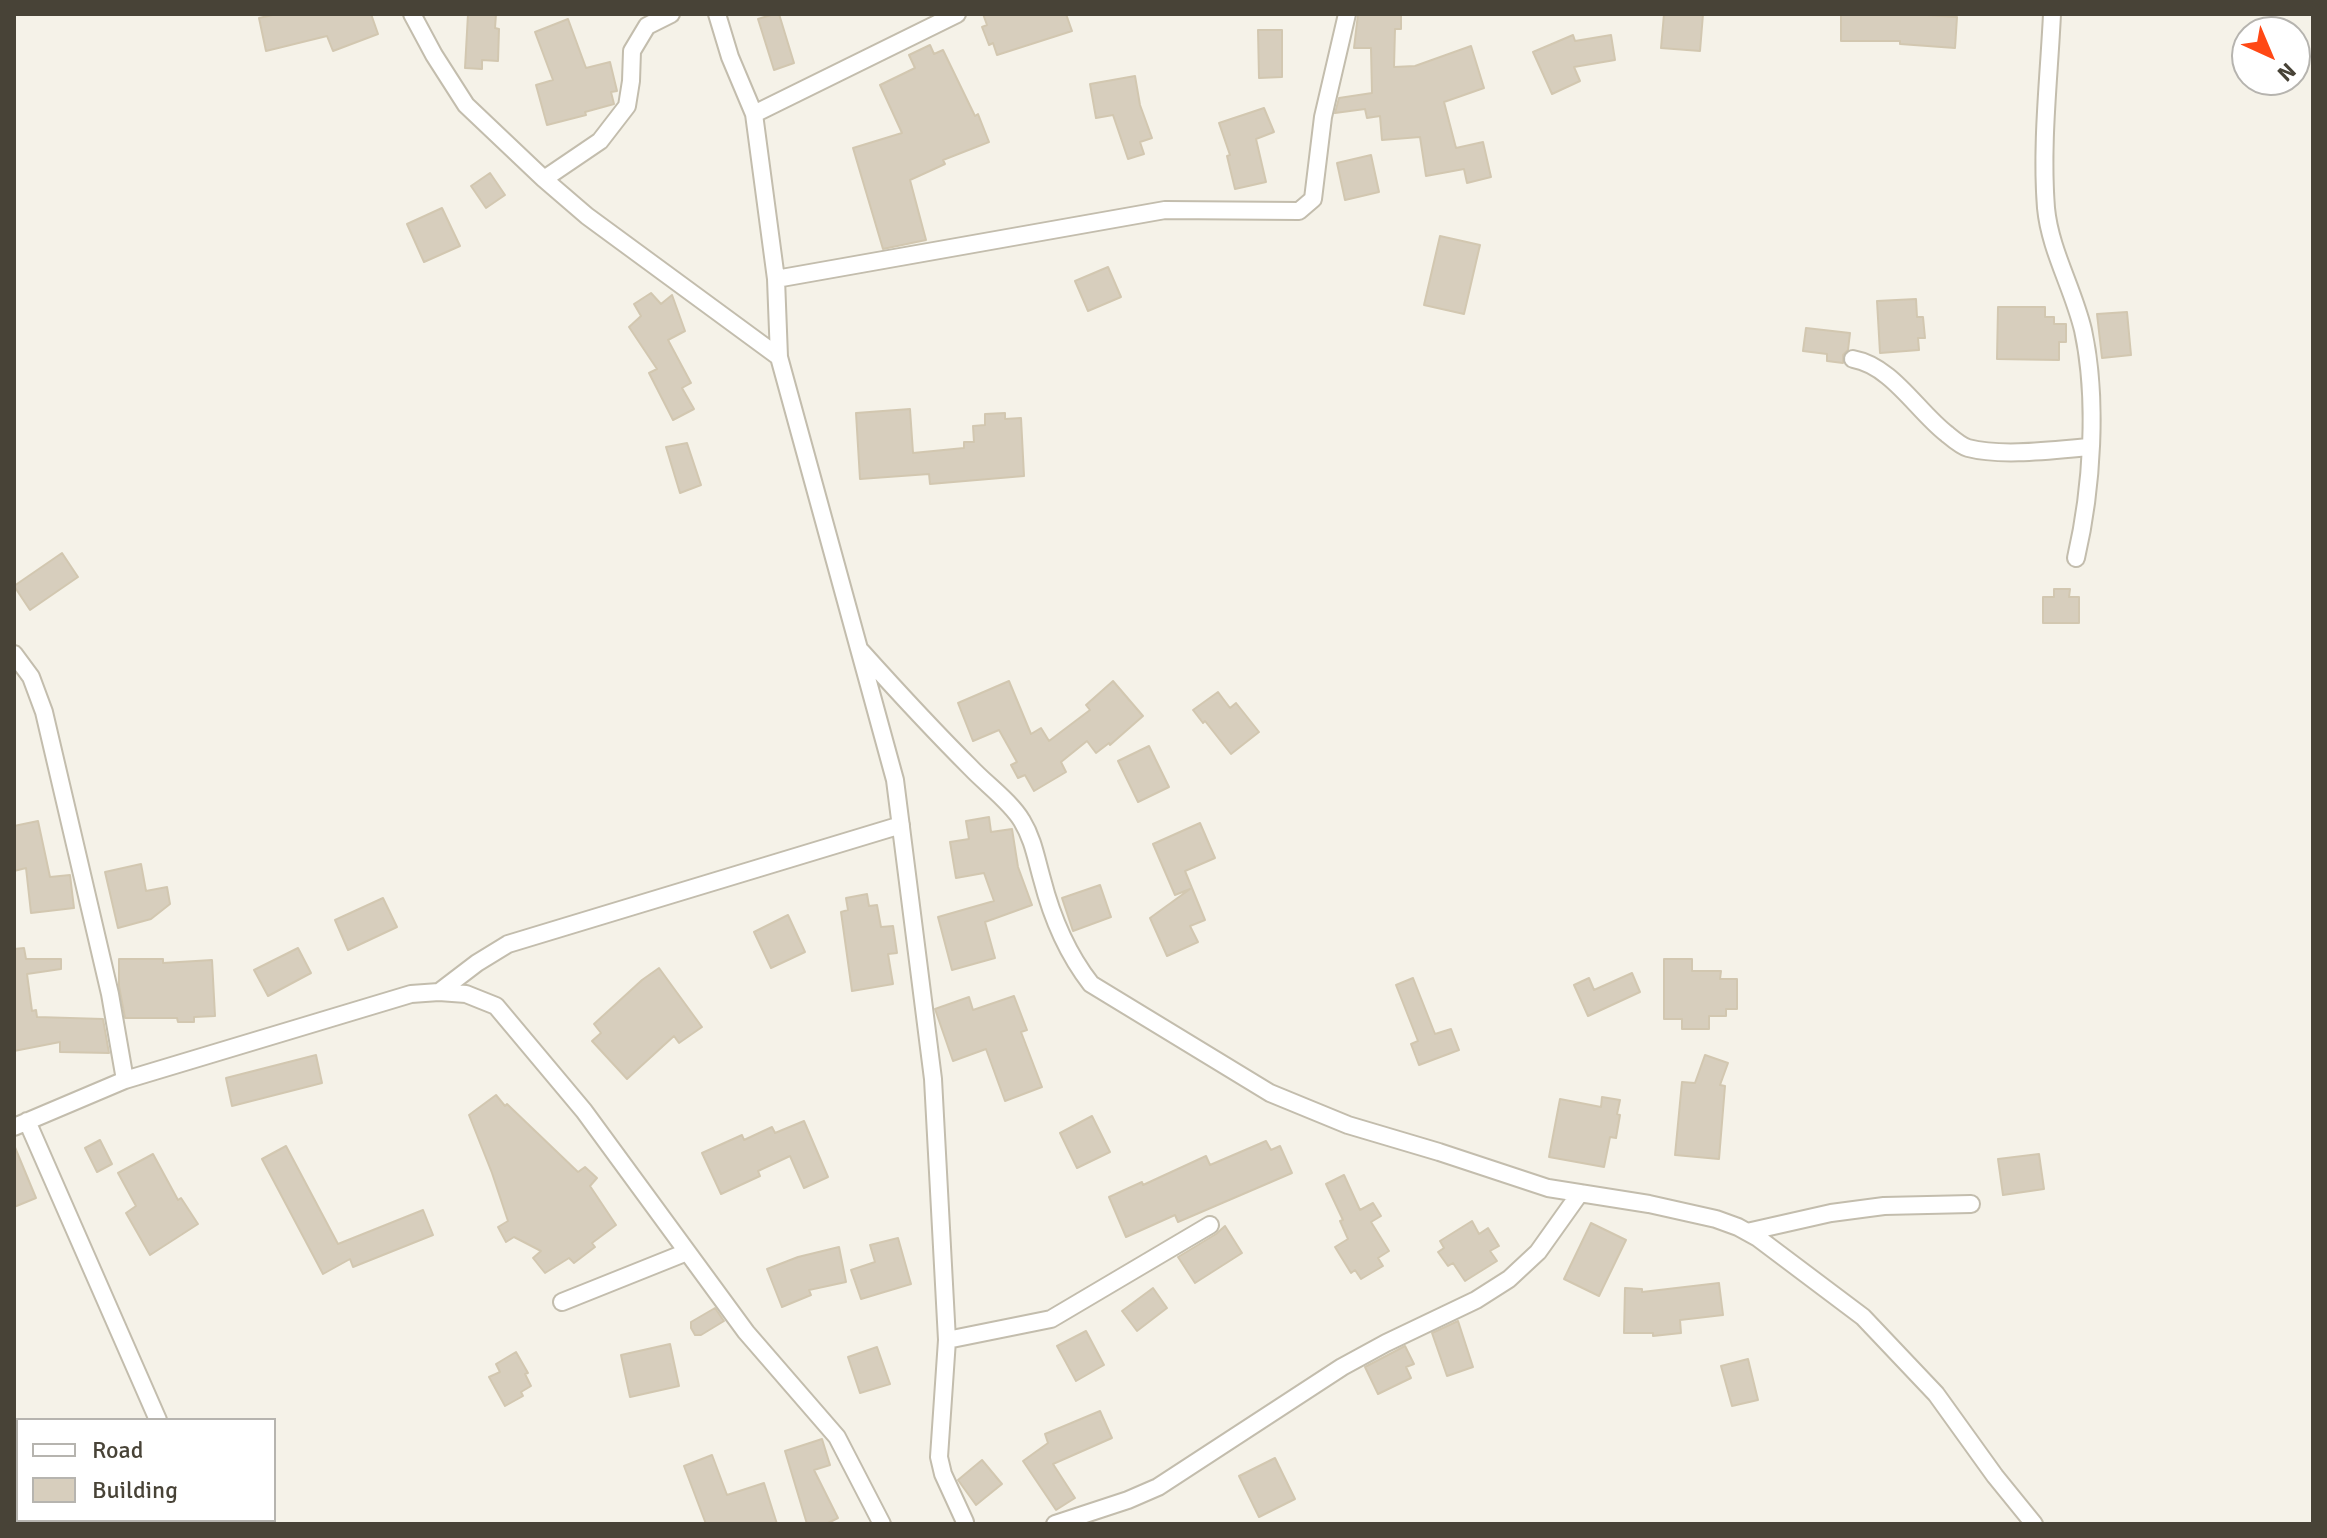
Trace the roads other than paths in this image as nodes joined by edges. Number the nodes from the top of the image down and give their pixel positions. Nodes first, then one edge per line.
1 (412, 14) edge
2 (671, 14) edge
3 (717, 14) edge
4 (957, 14) edge
5 (1347, 14) edge
6 (2052, 14) edge
7 (754, 114) junction
8 (544, 179) junction
9 (776, 279) junction
10 (779, 357) junction
11 (1853, 359) dead end
12 (2090, 447) junction
13 (2076, 558) dead end
14 (859, 649) junction
15 (14, 654) edge
16 (901, 825) junction
17 (439, 992) junction
18 (125, 1080) junction
19 (20, 1124) edge
20 (1580, 1193) junction
21 (1971, 1204) dead end
22 (1210, 1225) dead end
23 (1747, 1232) junction
24 (687, 1252) junction
25 (562, 1302) dead end
26 (947, 1340) junction
27 (157, 1418) edge
28 (965, 1522) edge
29 (882, 1524) edge
30 (1055, 1524) edge
31 (2034, 1524) edge

1 - 8 street
2 - 8 street
3 - 7 street
4 - 7 street
5 - 9 street
6 - 12 street
7 - 9 street
8 - 10 street
9 - 10 street
10 - 14 street
11 - 12 street
12 - 13 street
14 - 16 street
14 - 20 street
15 - 18 street
16 - 17 street
16 - 26 street
17 - 18 street
17 - 24 street
18 - 19 street
19 - 27 street
20 - 23 street
20 - 30 street
21 - 23 street
22 - 26 street
23 - 31 street
24 - 25 street
24 - 29 street
26 - 28 street

